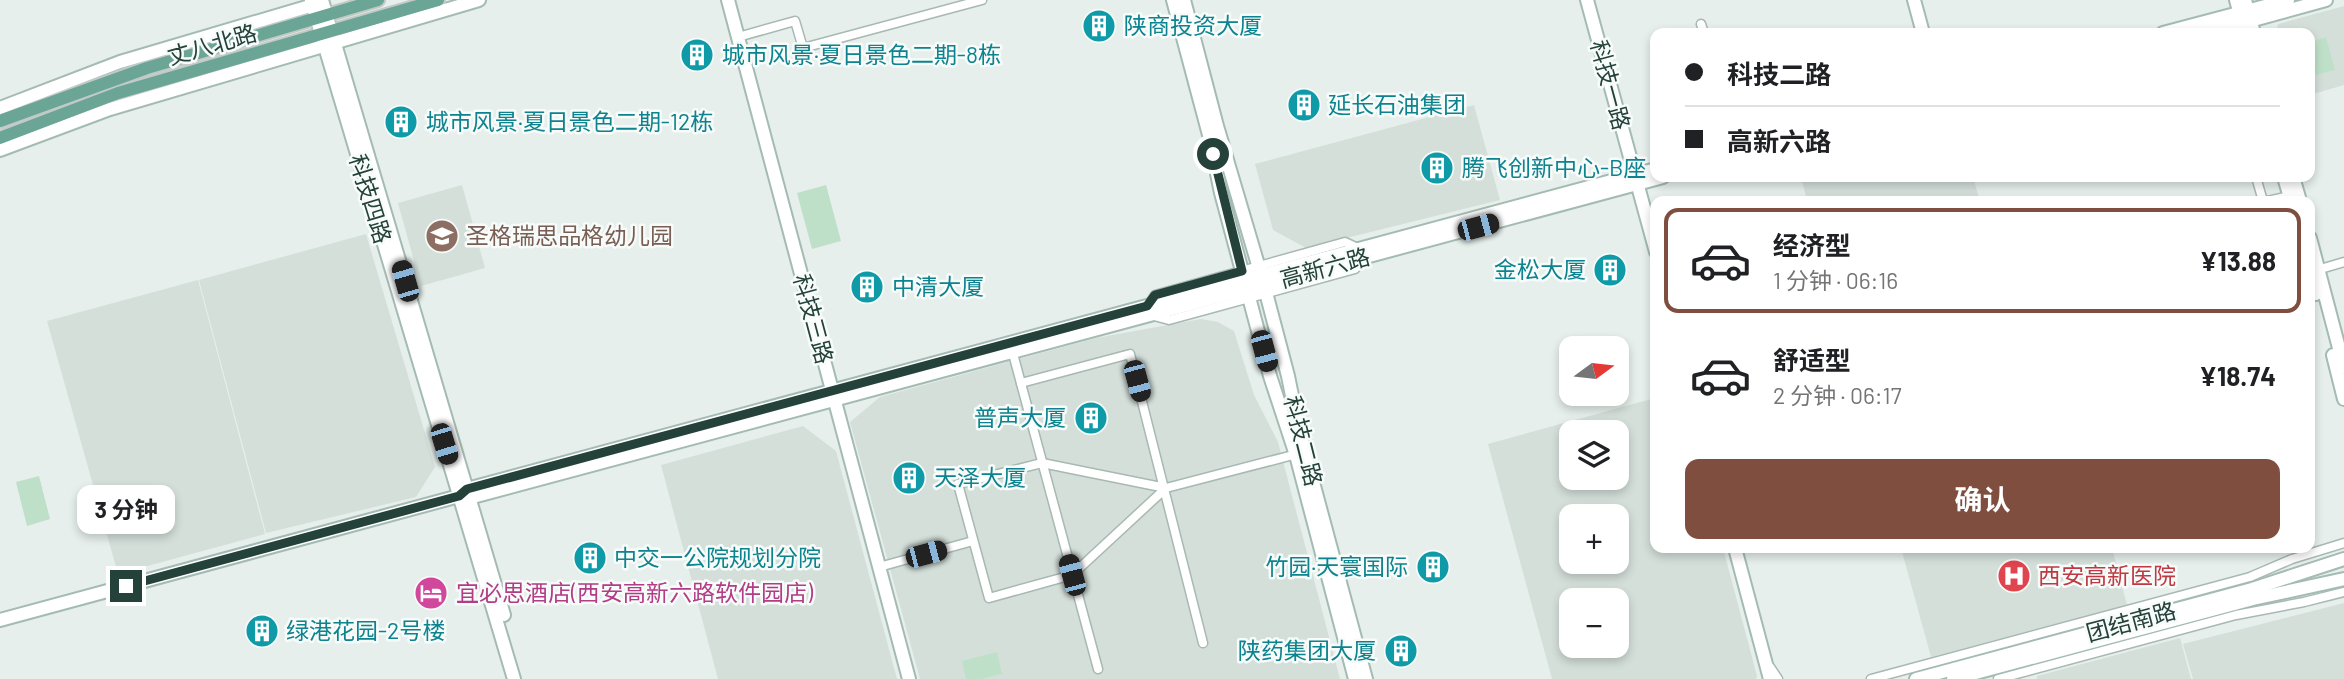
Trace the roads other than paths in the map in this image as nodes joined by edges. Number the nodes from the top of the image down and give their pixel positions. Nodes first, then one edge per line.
1 (378, 0) edge
2 (438, 0) edge
3 (478, 0) edge
4 (727, 0) edge
5 (982, 0) edge
6 (1173, 0) edge
7 (1184, 0) edge
8 (1587, 0) edge
9 (1914, 0) edge
10 (2288, 0) edge
11 (2326, 0) edge
12 (320, 6) edge
13 (2245, 17) edge
14 (1701, 24) dead end
15 (1702, 28) edge
16 (1922, 28) edge
17 (2189, 28) edge
18 (2218, 28) edge
19 (738, 37) junction
20 (328, 39) junction
21 (0, 108) edge
22 (0, 121) edge
23 (0, 138) edge
24 (0, 150) edge
25 (1650, 172) edge
26 (1650, 178) edge
27 (1636, 179) junction
28 (1650, 230) edge
29 (1362, 253) junction
30 (2344, 262) edge
31 (2315, 270) edge
32 (2315, 277) edge
33 (2315, 279) edge
34 (1263, 280) junction
35 (1245, 284) junction
36 (1149, 310) junction
37 (1012, 348) junction
38 (2344, 367) edge
39 (1021, 383) junction
40 (2343, 394) edge
41 (834, 396) junction
42 (1300, 453) junction
43 (1042, 463) junction
44 (1166, 488) junction
45 (465, 495) junction
46 (973, 541) junction
47 (2344, 543) edge
48 (2315, 552) edge
49 (1736, 553) edge
50 (2312, 553) edge
51 (2344, 559) edge
52 (879, 567) junction
53 (1072, 575) junction
54 (2344, 579) edge
55 (2344, 592) edge
56 (0, 620) edge
57 (1203, 643) dead end
58 (1764, 659) junction
59 (1098, 668) dead end
60 (514, 679) edge
61 (523, 679) edge
62 (909, 679) edge
63 (1355, 679) edge
64 (1366, 679) edge
65 (1762, 679) edge
66 (1770, 679) edge
67 (1778, 679) edge
68 (1871, 679) edge
69 (1916, 679) edge
70 (1953, 679) edge
71 (1998, 679) edge

1 - 12 main road, 丈八北路
2 - 20 main road, 丈八北路
3 - 20 street
4 - 19 street, 科技三路
5 - 19 street
6 - 35 street, 科技二路
7 - 34 street, 科技二路
8 - 27 street, 科技一路
9 - 16 street
10 - 13 street
11 - 13 street
12 - 20 street, 科技四路
12 - 21 street
12 - 22 main road, 丈八北路
13 - 17 street
13 - 18 street
14 - 15 street
19 - 41 street, 科技三路
20 - 23 main road, 丈八北路
20 - 24 street
20 - 45 street, 科技四路
25 - 27 street, 高新六路
26 - 27 street, 高新六路
27 - 28 street, 科技一路
27 - 29 street, 高新六路
29 - 34 street, 高新六路
29 - 34 street
30 - 31 street
32 - 38 street
33 - 40 street
34 - 35 street, 高新六路
34 - 35 street
34 - 42 street, 科技二路
35 - 36 street, 高新六路
35 - 36 street
35 - 42 street, 科技二路
36 - 37 street, 高新六路
37 - 39 street
37 - 41 street, 高新六路
39 - 43 street
39 - 44 street
41 - 45 street, 高新六路
41 - 52 street, 科技三路
42 - 44 street
42 - 63 street, 科技二路
42 - 64 street, 科技二路
43 - 44 street
43 - 46 street
43 - 53 street
44 - 53 street
44 - 57 street
45 - 56 street, 高新六路
45 - 60 street, 科技四路
45 - 61 street, 科技四路
46 - 52 street
46 - 53 street
47 - 48 street
49 - 58 street
50 - 68 street
51 - 69 street, 团结南路
52 - 62 street, 科技三路
53 - 59 street
54 - 70 street, 团结南路
55 - 71 street
58 - 65 street
58 - 66 street
58 - 67 street

